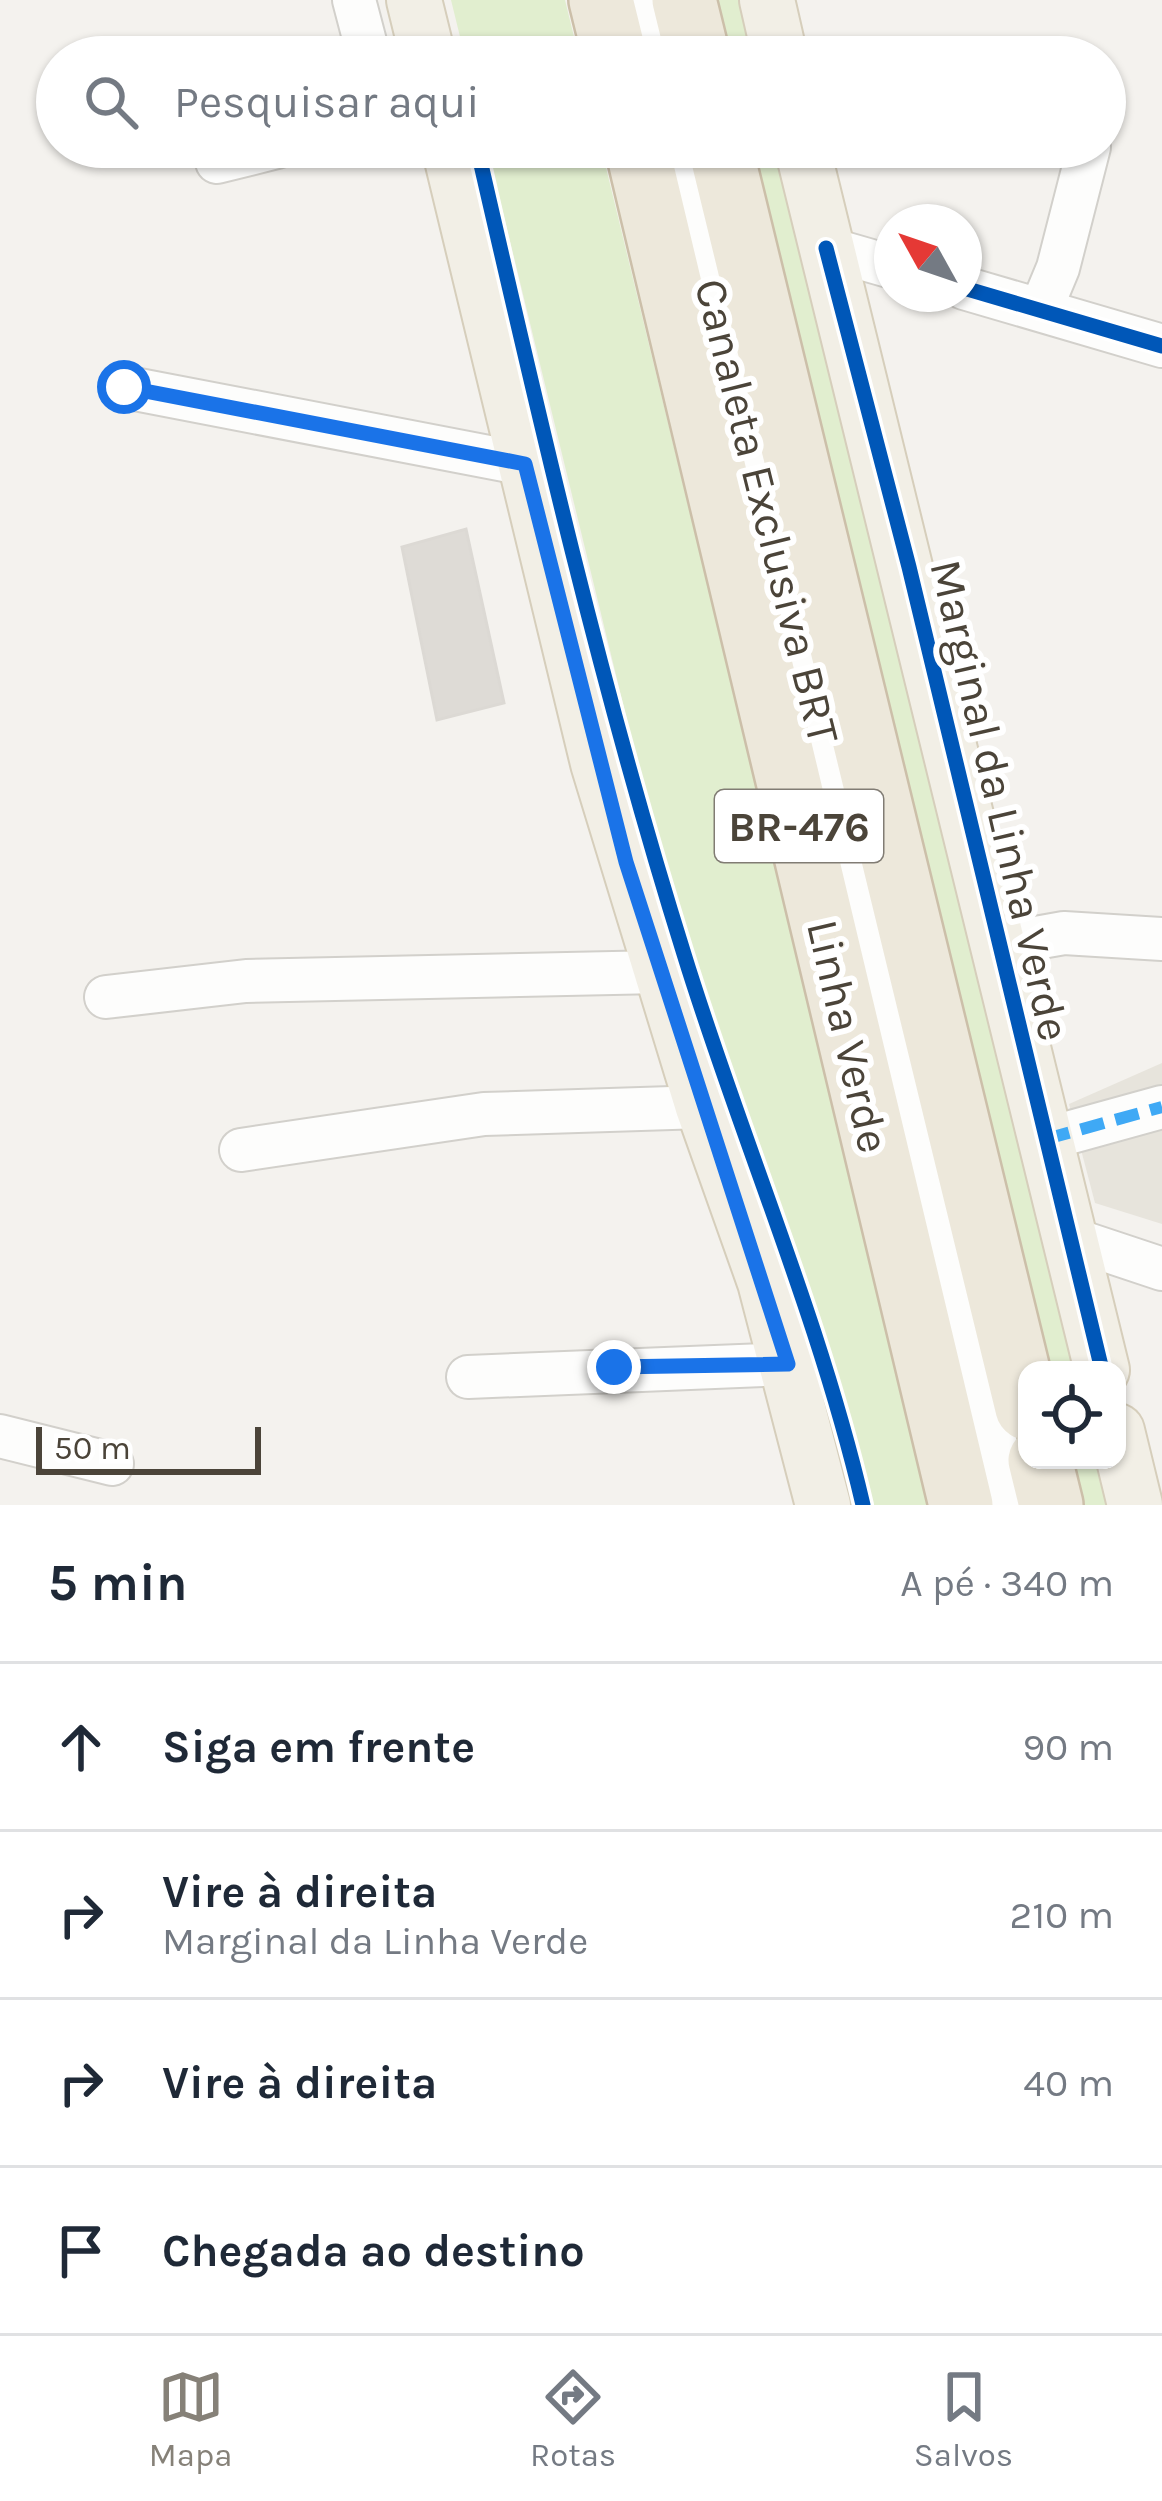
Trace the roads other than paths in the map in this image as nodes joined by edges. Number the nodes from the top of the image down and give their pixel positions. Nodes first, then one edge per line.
1 (354, 0) edge
2 (414, 0) edge
3 (601, 0) edge
4 (643, 0) edge
5 (685, 0) edge
6 (766, 0) edge
7 (363, 36) edge
8 (423, 36) edge
9 (610, 36) edge
10 (652, 36) edge
11 (693, 36) edge
12 (775, 36) edge
13 (454, 168) edge
14 (642, 168) edge
15 (684, 168) edge
16 (725, 168) edge
17 (807, 168) edge
18 (1084, 168) edge
19 (826, 248) junction
20 (874, 262) edge
21 (982, 293) edge
22 (1041, 309) junction
23 (1162, 346) edge
24 (124, 387) dead end
25 (525, 464) junction
26 (1162, 939) edge
27 (996, 945) junction
28 (661, 972) junction
29 (106, 997) dead end
30 (1162, 1107) edge
31 (703, 1108) junction
32 (1046, 1138) junction
33 (241, 1150) dead end
34 (1070, 1238) junction
35 (1162, 1269) edge
36 (1100, 1361) edge
37 (788, 1364) junction
38 (1018, 1371) edge
39 (468, 1377) dead end
40 (0, 1436) edge
41 (112, 1464) dead end
42 (1126, 1468) edge
43 (1042, 1469) edge
44 (824, 1505) edge
45 (961, 1505) edge
46 (1011, 1505) edge
47 (1051, 1505) edge
48 (1135, 1505) edge

1 - 7 street
2 - 8 main road
3 - 9 highway
4 - 10 street
5 - 11 highway
6 - 12 main road
13 - 25 main road
14 - 45 highway, Linha Verde / BR-476
15 - 46 street, Canaleta Exclusiva BRT
16 - 38 highway, Linha Verde / BR-476
17 - 19 main road, Marginal da Linha Verde
18 - 22 street
19 - 20 street
19 - 27 main road, Marginal da Linha Verde
21 - 22 street
22 - 23 street
24 - 25 street
25 - 28 main road
26 - 27 street
27 - 32 main road, Marginal da Linha Verde
28 - 29 street
28 - 31 main road
30 - 32 street
31 - 33 street
31 - 37 main road
32 - 34 main road, Marginal da Linha Verde
34 - 35 street
34 - 36 main road, Marginal da Linha Verde
37 - 39 street
37 - 44 main road
40 - 41 street
42 - 48 main road
43 - 47 highway

